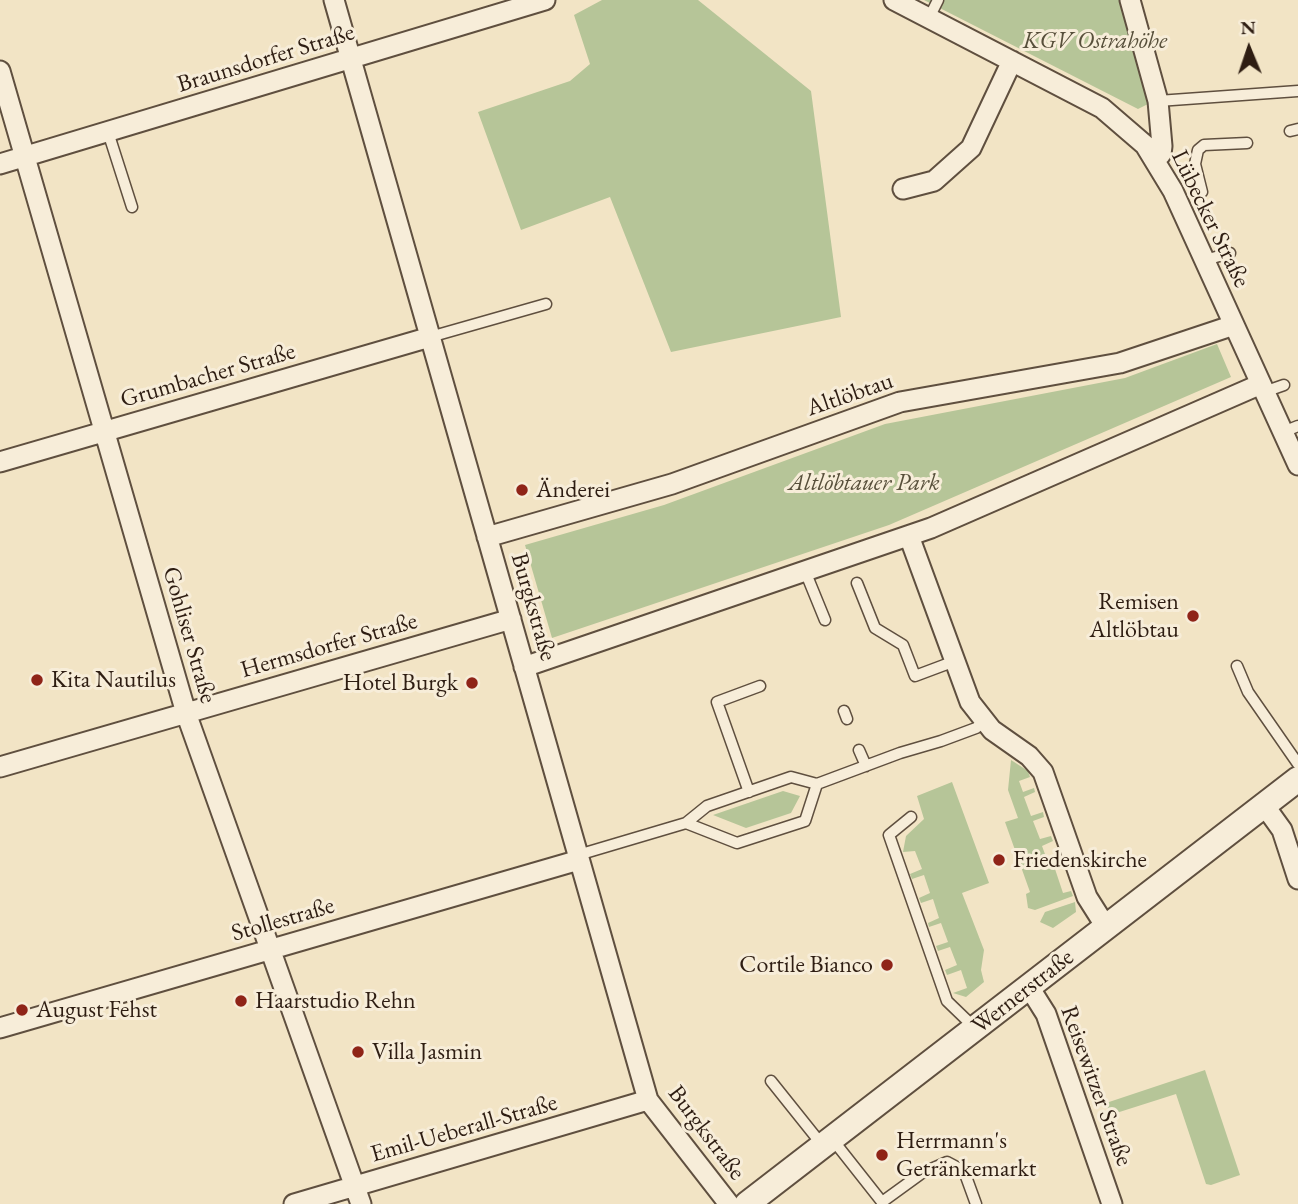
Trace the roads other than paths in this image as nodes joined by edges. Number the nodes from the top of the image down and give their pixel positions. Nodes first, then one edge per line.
1 (334, 0) edge
2 (545, 0) edge
3 (894, 0) edge
4 (938, 0) edge
5 (1130, 0) edge
6 (929, 18) junction
7 (351, 59) junction
8 (1012, 61) junction
9 (0, 71) edge
10 (1298, 91) edge
11 (1158, 101) junction
12 (108, 132) junction
13 (1247, 143) dead end
14 (24, 158) junction
15 (1155, 160) junction
16 (0, 164) edge
17 (904, 189) dead end
18 (1202, 192) dead end
19 (132, 207) dead end
20 (1230, 253) dead end
21 (1205, 260) junction
22 (546, 304) dead end
23 (1234, 325) junction
24 (430, 337) junction
25 (1284, 385) dead end
26 (1263, 388) junction
27 (1290, 429) edge
28 (104, 432) junction
29 (0, 463) edge
30 (1298, 465) edge
31 (909, 536) junction
32 (487, 537) junction
33 (805, 571) junction
34 (857, 583) dead end
35 (511, 619) junction
36 (825, 620) dead end
37 (955, 661) junction
38 (1237, 666) dead end
39 (524, 667) junction
40 (760, 686) dead end
41 (186, 713) junction
42 (985, 720) junction
43 (859, 750) dead end
44 (1298, 764) edge
45 (866, 766) junction
46 (0, 767) edge
47 (1298, 779) edge
48 (817, 784) junction
49 (749, 792) junction
50 (1264, 805) junction
51 (911, 817) dead end
52 (686, 823) junction
53 (579, 857) junction
54 (1298, 879) edge
55 (1106, 927) junction
56 (269, 950) junction
57 (1029, 987) junction
58 (0, 1028) edge
59 (976, 1029) junction
60 (771, 1081) dead end
61 (648, 1100) junction
62 (828, 1143) junction
63 (357, 1195) edge
64 (294, 1204) edge
65 (729, 1204) edge
66 (747, 1204) edge
67 (976, 1204) edge
68 (1112, 1204) edge

1 - 7 street, Burgkstraße
2 - 7 street, Braunsdorfer Straße
3 - 6 street, Lübecker Straße
4 - 6 lane
5 - 11 street
6 - 8 street, Lübecker Straße
7 - 12 street, Braunsdorfer Straße
7 - 24 street, Burgkstraße
8 - 15 street, Lübecker Straße
8 - 17 street
9 - 14 street, Gohliser Straße
10 - 11 lane
11 - 15 street
12 - 14 street, Braunsdorfer Straße
12 - 19 lane
13 - 18 lane
14 - 16 street, Braunsdorfer Straße
14 - 28 street, Gohliser Straße
15 - 21 street, Lübecker Straße
20 - 21 lane
21 - 23 street, Lübecker Straße
22 - 24 lane
23 - 26 street, Lübecker Straße
23 - 32 street, Altlöbtau
24 - 28 street, Grumbacher Straße
24 - 32 street, Burgkstraße
25 - 26 lane
26 - 27 street, Lübecker Straße
26 - 31 street
27 - 30 street, Lübecker Straße
28 - 29 street, Grumbacher Straße
28 - 41 street, Gohliser Straße
31 - 33 street
31 - 37 street
32 - 35 street, Burgkstraße
33 - 36 lane
33 - 39 street
34 - 37 lane
35 - 39 street, Burgkstraße
35 - 41 street, Hermsdorfer Straße
37 - 42 street
38 - 44 lane
39 - 53 street, Burgkstraße
40 - 49 lane
41 - 46 street, Hermsdorfer Straße
41 - 56 street, Gohliser Straße
42 - 45 lane
42 - 55 street
43 - 45 lane
45 - 48 lane
47 - 50 street, Wernerstraße
48 - 49 lane
48 - 52 lane
49 - 52 lane
50 - 54 street
50 - 55 street, Wernerstraße
51 - 59 lane
52 - 53 lane
53 - 56 street, Stollestraße
53 - 61 street, Burgkstraße
55 - 57 street, Wernerstraße
56 - 58 street, Stollestraße
56 - 63 street, Gohliser Straße
57 - 59 street, Wernerstraße
57 - 68 street, Reisewitzer Straße
59 - 62 street, Wernerstraße
60 - 62 lane
61 - 63 street, Emil-Ueberall-Straße
61 - 65 street, Burgkstraße
62 - 66 street, Wernerstraße
62 - 67 lane
63 - 64 street, Emil-Ueberall-Straße

